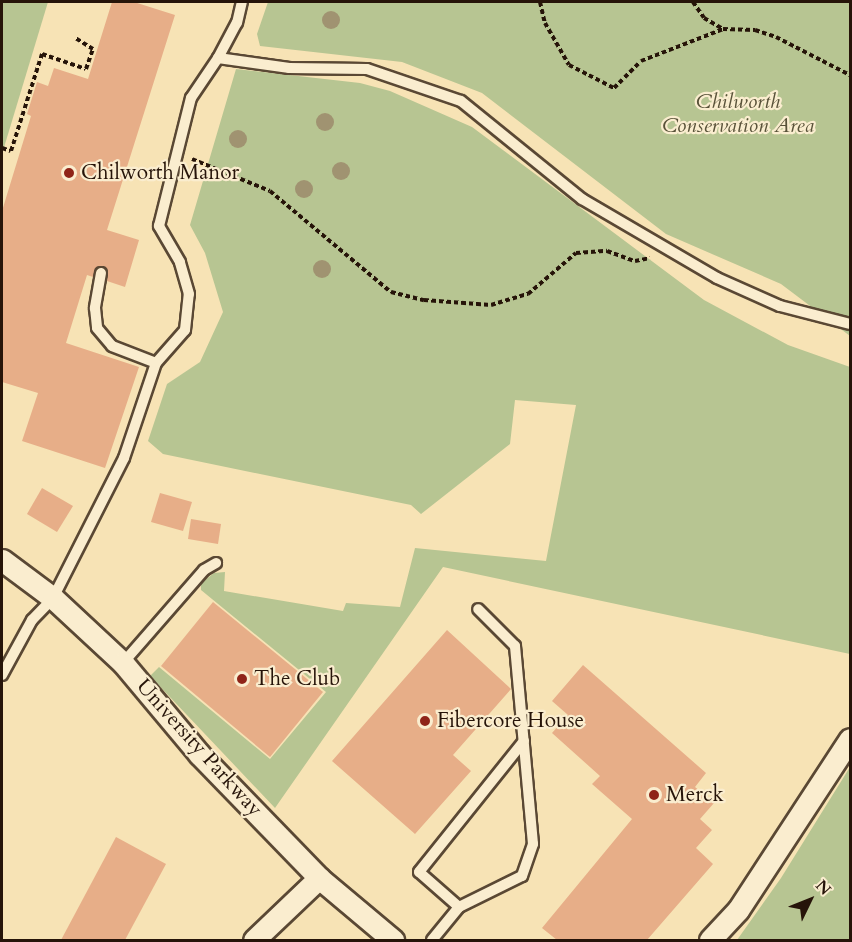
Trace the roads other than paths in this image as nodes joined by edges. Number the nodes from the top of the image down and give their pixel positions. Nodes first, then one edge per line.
1 (242, 2) edge
2 (218, 58) junction
3 (101, 273) dead end
4 (850, 324) edge
5 (156, 363) junction
6 (2, 560) edge
7 (216, 563) dead end
8 (53, 598) junction
9 (478, 609) dead end
10 (123, 663) junction
11 (2, 675) edge
12 (850, 738) edge
13 (524, 741) junction
14 (319, 878) junction
15 (459, 907) junction
16 (254, 940) edge
17 (393, 940) edge
18 (432, 940) edge
19 (710, 940) edge

1 - 2 lane
2 - 4 lane
2 - 5 lane
3 - 5 lane
5 - 8 lane
6 - 8 street, University Parkway
7 - 10 lane
8 - 10 street, University Parkway
8 - 11 lane
9 - 13 lane
10 - 14 street, University Parkway
12 - 19 street
13 - 15 lane
13 - 15 lane
14 - 16 street
14 - 17 street, University Parkway
15 - 18 lane

